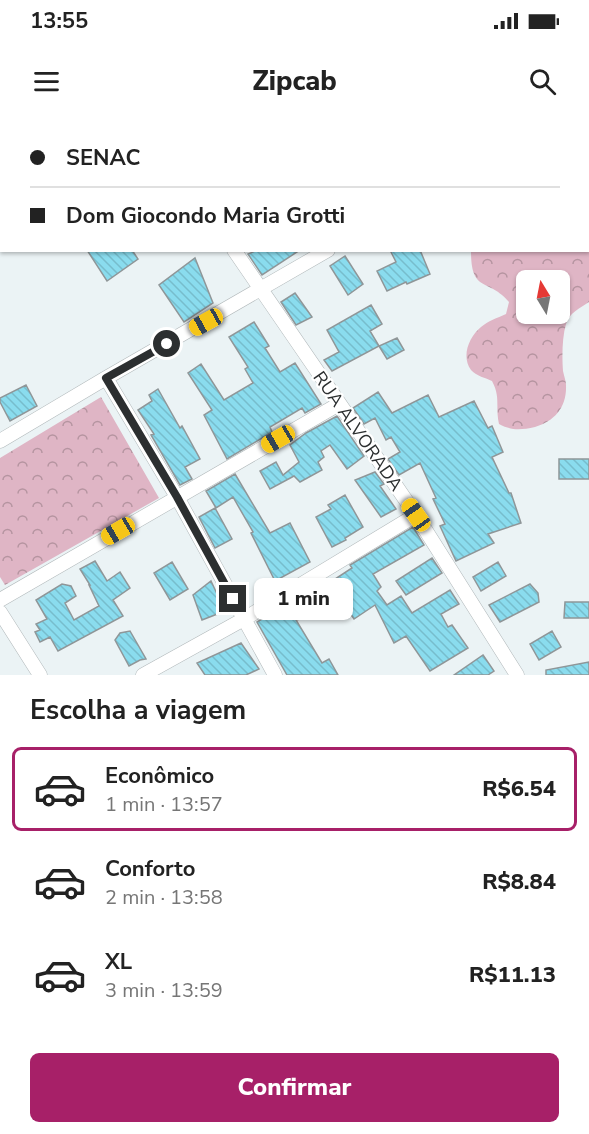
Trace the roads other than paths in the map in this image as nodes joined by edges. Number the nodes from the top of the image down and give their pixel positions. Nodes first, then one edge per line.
1 (235, 252) edge
2 (325, 252) edge
3 (261, 290) junction
4 (106, 378) junction
5 (339, 404) junction
6 (0, 441) edge
7 (177, 497) junction
8 (416, 515) junction
9 (0, 600) edge
10 (0, 612) edge
11 (244, 619) junction
12 (40, 675) edge
13 (144, 675) edge
14 (275, 675) edge
15 (517, 675) edge

1 - 3 street, RUA ALVORADA
2 - 3 street
3 - 4 street
3 - 5 street, RUA ALVORADA
4 - 6 street
4 - 7 street
5 - 7 street
5 - 8 street, RUA ALVORADA
7 - 9 street
7 - 11 street
8 - 11 street
8 - 15 street, RUA ALVORADA
10 - 12 street
11 - 13 street
11 - 14 street

